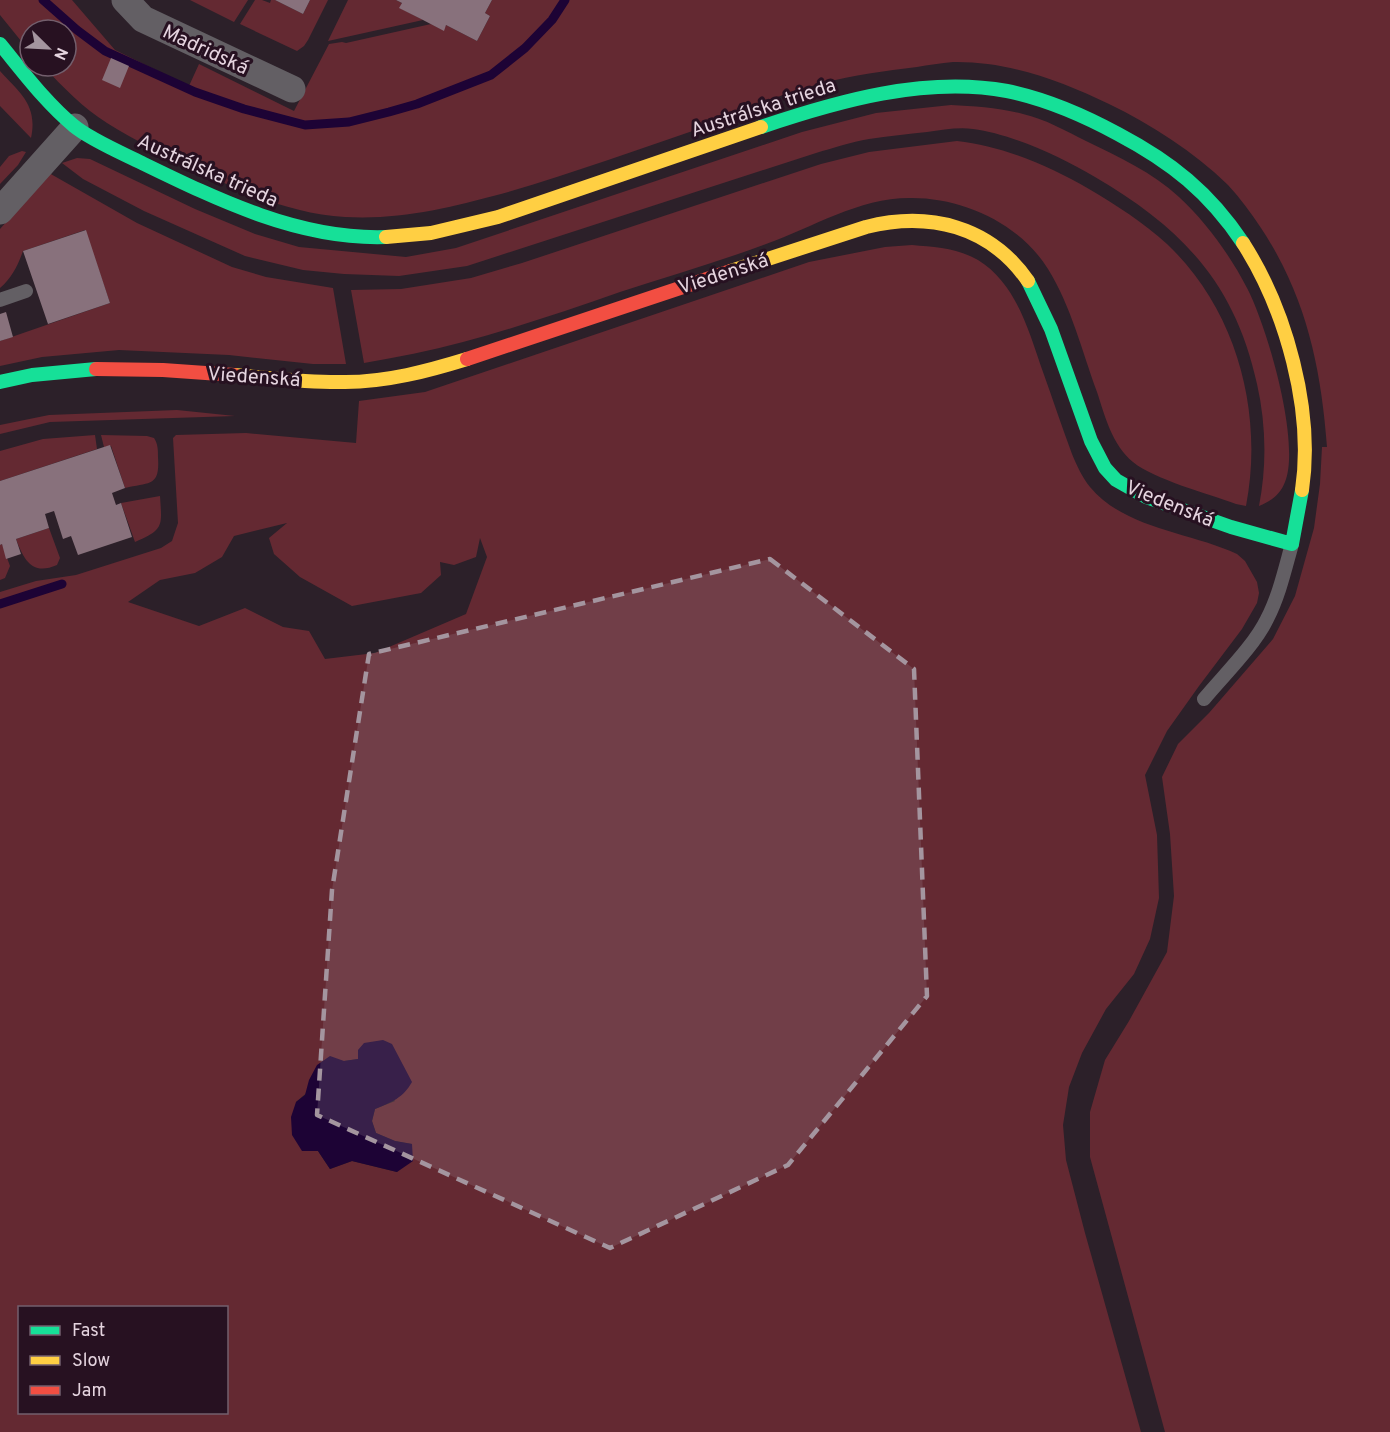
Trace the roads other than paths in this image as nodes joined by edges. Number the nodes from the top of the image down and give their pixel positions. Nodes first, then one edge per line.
1 (125, 0) edge
2 (0, 44) edge
3 (292, 89) dead end
4 (75, 126) junction
5 (0, 211) edge
6 (26, 291) dead end
7 (0, 300) edge
8 (0, 382) edge
9 (1292, 544) junction
10 (1203, 699) dead end

1 - 3 street, Madridská
2 - 4 street, Austrálska trieda
4 - 5 street
4 - 9 street, Austrálska trieda
6 - 7 lane
8 - 9 street, Viedenská
9 - 10 lane

